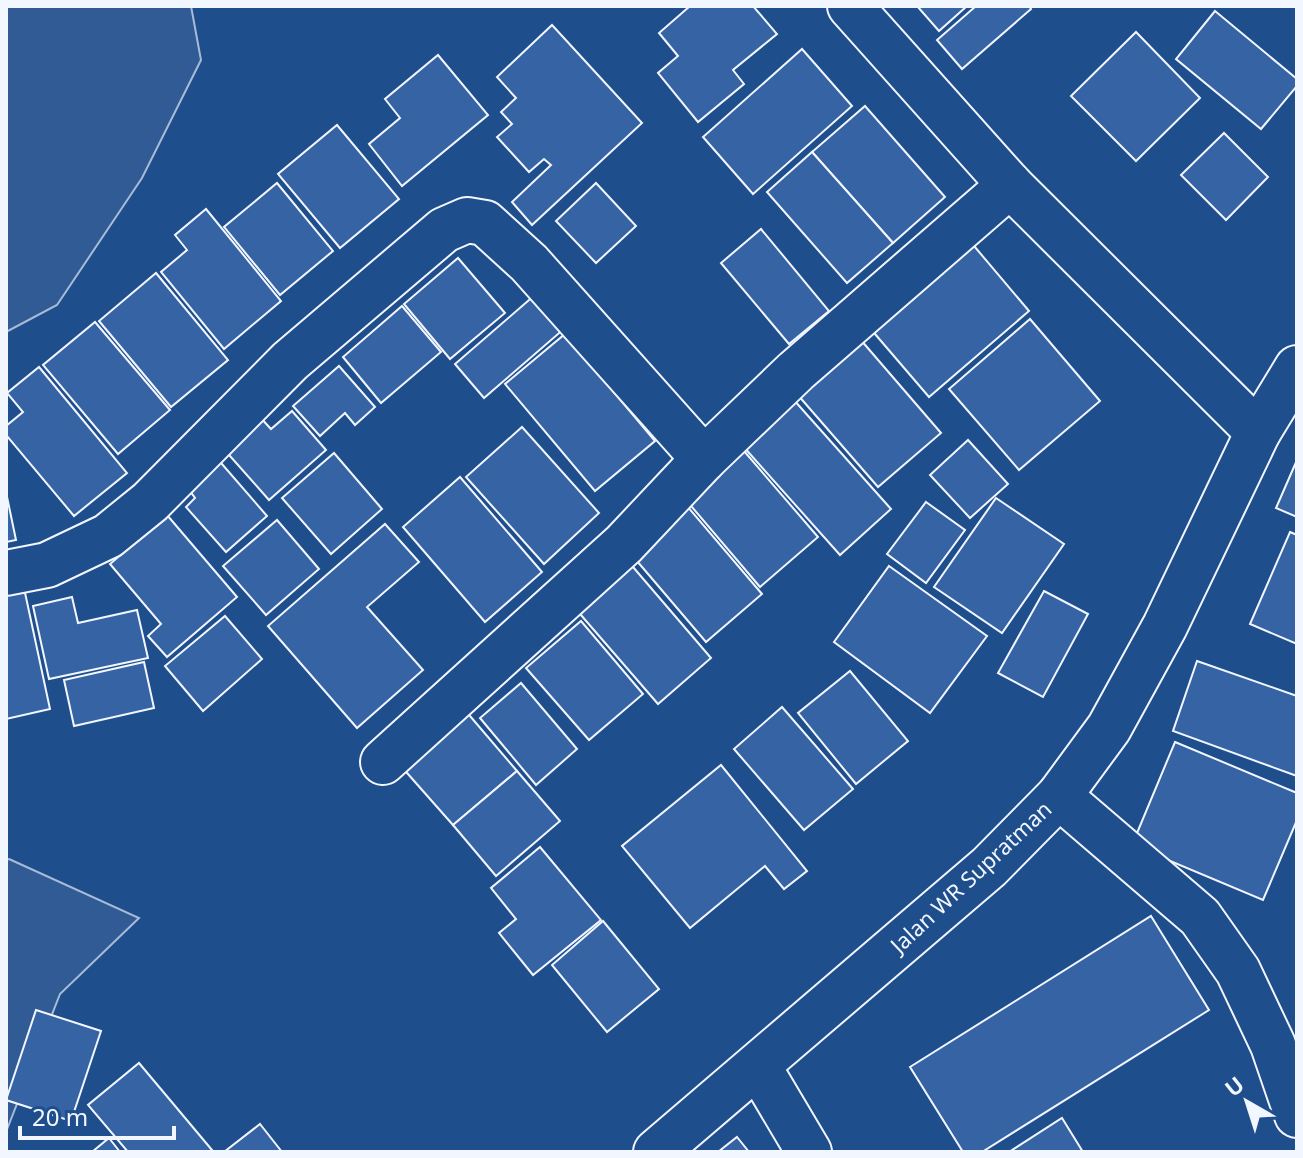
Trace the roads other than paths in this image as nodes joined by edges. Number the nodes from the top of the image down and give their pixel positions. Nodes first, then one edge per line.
1 (850, 6) edge
2 (1010, 185) junction
3 (1297, 368) edge
4 (1258, 432) junction
5 (704, 459) junction
6 (6, 573) edge
7 (383, 762) dead end
8 (1059, 796) junction
9 (758, 1066) junction
10 (1297, 1115) edge
11 (656, 1152) edge
12 (809, 1152) edge

1 - 2 main road
2 - 4 main road
2 - 5 main road
3 - 4 main road, Jalan WR Supratman
4 - 8 main road, Jalan WR Supratman
5 - 6 main road
5 - 7 main road
8 - 9 main road, Jalan WR Supratman
8 - 10 main road
9 - 11 main road, Jalan WR Supratman
9 - 12 main road

